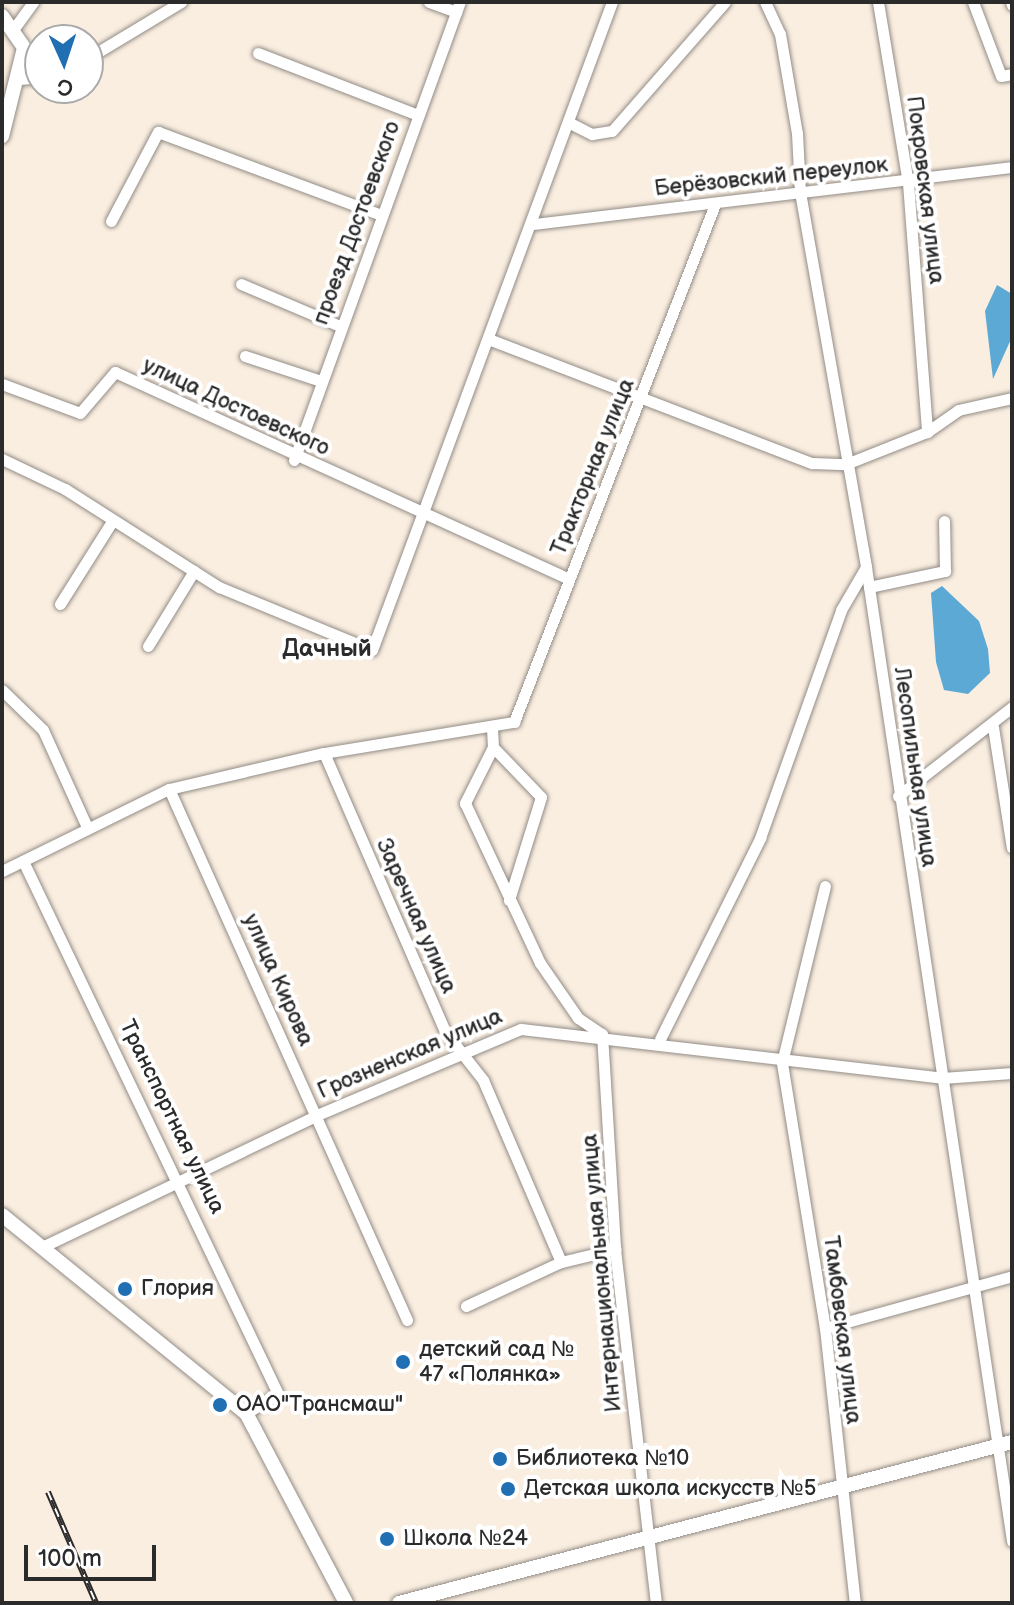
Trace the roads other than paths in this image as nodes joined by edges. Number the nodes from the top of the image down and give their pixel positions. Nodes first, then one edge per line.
1 (33, 2) edge
2 (181, 2) edge
3 (429, 2) edge
4 (612, 2) edge
5 (725, 2) edge
6 (765, 2) edge
7 (878, 2) edge
8 (973, 2) edge
9 (458, 7) edge
10 (2, 16) edge
11 (15, 27) junction
12 (104, 48) edge
13 (258, 53) dead end
14 (1012, 74) edge
15 (19, 79) junction
16 (24, 79) edge
17 (418, 115) junction
18 (570, 123) junction
19 (2, 136) edge
20 (1012, 167) edge
21 (908, 183) junction
22 (800, 192) junction
23 (715, 204) junction
24 (381, 215) junction
25 (111, 221) dead end
26 (534, 224) junction
27 (241, 284) dead end
28 (340, 326) junction
29 (491, 340) junction
30 (245, 356) dead end
31 (321, 381) junction
32 (2, 384) edge
33 (1012, 398) edge
34 (641, 402) junction
35 (927, 432) junction
36 (2, 459) edge
37 (294, 460) junction
38 (846, 464) junction
39 (426, 512) junction
40 (113, 520) junction
41 (944, 521) dead end
42 (866, 567) junction
43 (194, 571) junction
44 (569, 579) junction
45 (869, 589) junction
46 (847, 600) junction
47 (60, 604) dead end
48 (148, 646) dead end
49 (2, 690) edge
50 (1012, 707) edge
51 (993, 727) junction
52 (492, 728) junction
53 (493, 747) junction
54 (324, 753) junction
55 (169, 789) junction
56 (898, 796) junction
57 (86, 825) junction
58 (1012, 848) edge
59 (23, 861) junction
60 (2, 871) edge
61 (825, 886) dead end
62 (509, 900) junction
63 (602, 1034) junction
64 (660, 1039) junction
65 (460, 1054) junction
66 (782, 1063) junction
67 (1012, 1073) edge
68 (942, 1078) junction
69 (317, 1115) junction
70 (178, 1179) junction
71 (2, 1215) edge
72 (42, 1247) junction
73 (615, 1249) junction
74 (561, 1262) junction
75 (1012, 1276) edge
76 (974, 1282) junction
77 (466, 1306) dead end
78 (407, 1320) dead end
79 (825, 1328) junction
80 (246, 1413) junction
81 (1007, 1443) edge
82 (840, 1487) junction
83 (649, 1532) junction
84 (1012, 1541) edge
85 (346, 1603) edge
86 (399, 1603) edge
87 (656, 1603) edge
88 (855, 1603) edge

1 - 11 street
2 - 12 street
3 - 9 street
4 - 18 street
5 - 18 street
6 - 22 street, Лесопильная улица
7 - 21 street, Покровская улица
8 - 14 street
9 - 17 street, проезд Достоевского
10 - 11 street
11 - 15 street
13 - 17 street
15 - 16 street
15 - 19 street
17 - 24 street, проезд Достоевского
18 - 26 street
20 - 21 street, Берёзовский переулок
21 - 22 street, Берёзовский переулок
21 - 35 street, Покровская улица
22 - 23 street, Берёзовский переулок
22 - 38 street, Лесопильная улица
23 - 26 street, Берёзовский переулок
23 - 34 street, Тракторная улица
24 - 25 street
24 - 28 street, проезд Достоевского
26 - 29 street
27 - 28 street
28 - 31 street, проезд Достоевского
29 - 34 street
29 - 39 street
30 - 31 street
31 - 37 street, проезд Достоевского
32 - 37 street, улица Достоевского
33 - 35 street
34 - 38 street
34 - 44 street, Тракторная улица
35 - 38 street
36 - 40 street
37 - 39 street, улица Достоевского
38 - 42 street, Лесопильная улица
39 - 43 street
39 - 44 street, улица Достоевского
40 - 43 street
40 - 47 street
41 - 45 street
42 - 45 street, Лесопильная улица
42 - 46 street
43 - 48 street
44 - 52 street, Тракторная улица
45 - 46 street
45 - 56 street, Лесопильная улица
46 - 64 street
49 - 57 street
50 - 51 street
51 - 56 street
51 - 58 street
52 - 53 street
52 - 54 street, Тракторная улица
53 - 62 street
53 - 62 street
54 - 55 street, Тракторная улица
54 - 65 street, Заречная улица
55 - 57 street, Тракторная улица
55 - 69 street, улица Кирова
56 - 68 street, Лесопильная улица
57 - 59 street, Тракторная улица
59 - 60 street, Тракторная улица
59 - 70 street, Транспортная улица
61 - 66 street
62 - 63 street
63 - 64 street, Грозненская улица
63 - 65 street, Грозненская улица
63 - 73 street, Интернациональная улица
64 - 66 street, Грозненская улица
65 - 69 street, Грозненская улица
65 - 74 street, Заречная улица
66 - 68 street, Грозненская улица
66 - 79 street, Тамбовская улица
67 - 68 street, Грозненская улица
68 - 76 street, Лесопильная улица
69 - 70 street, Грозненская улица
69 - 78 street, улица Кирова
70 - 72 street, Грозненская улица
70 - 80 street, Транспортная улица
71 - 72 street
72 - 80 street
73 - 74 street
73 - 83 street, Интернациональная улица
74 - 77 street
75 - 76 street
76 - 79 street
76 - 81 street, Лесопильная улица
79 - 82 street, Тамбовская улица
80 - 85 street
81 - 82 street
81 - 84 street, Лесопильная улица
82 - 83 street
82 - 88 street, Тамбовская улица
83 - 86 street
83 - 87 street, Интернациональная улица

